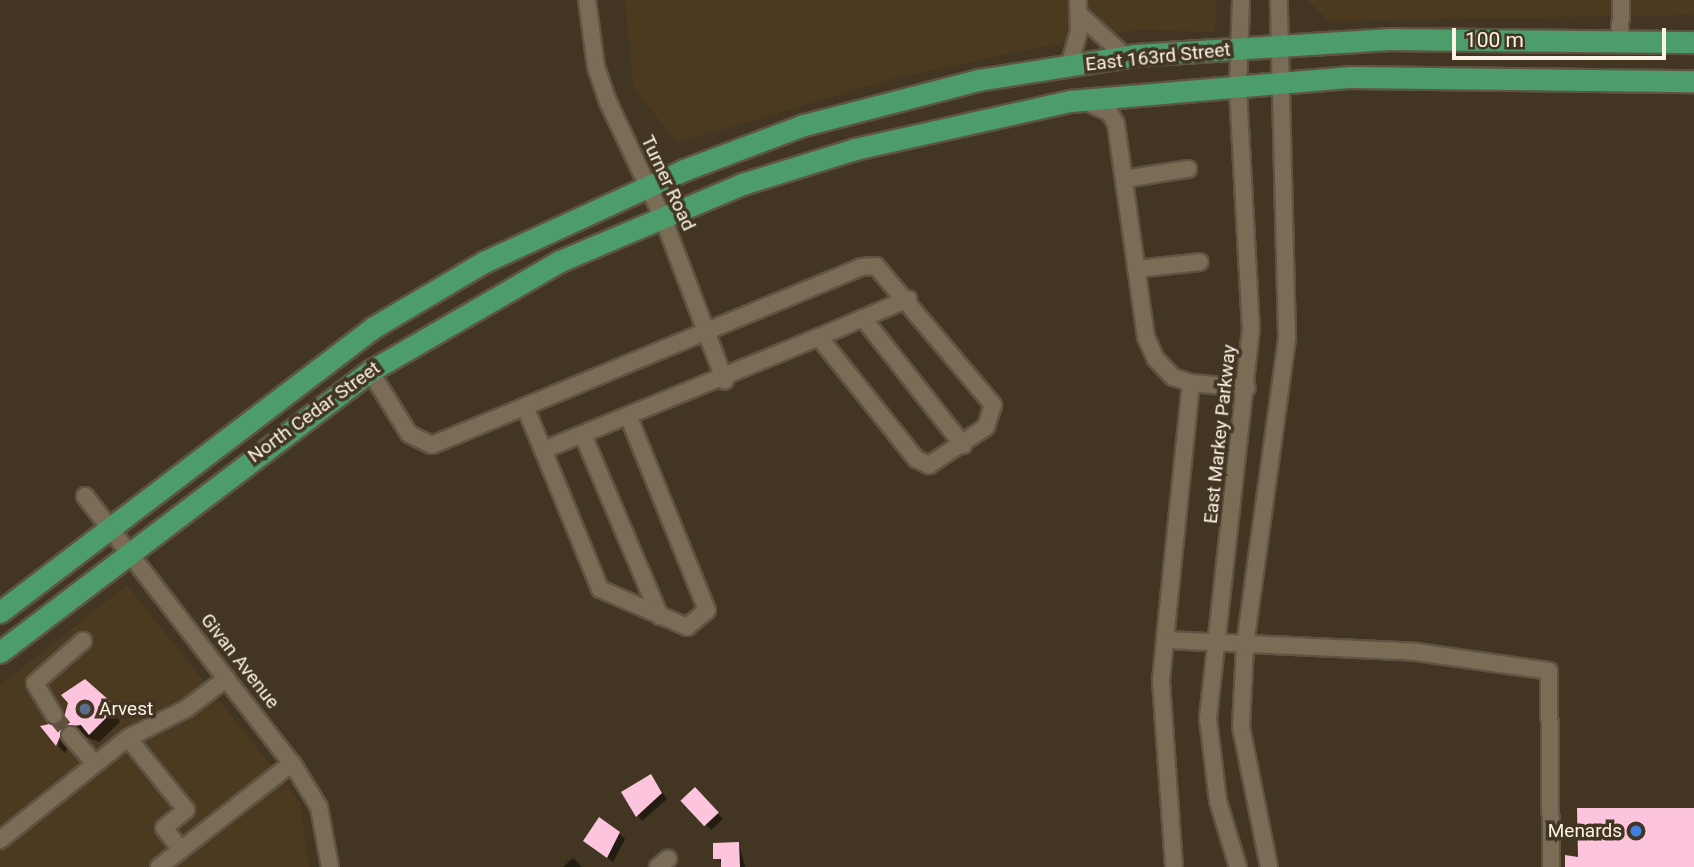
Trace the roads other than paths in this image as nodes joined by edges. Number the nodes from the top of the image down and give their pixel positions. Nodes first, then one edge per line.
1 (587, 0) edge
2 (1241, 0) edge
3 (1279, 0) edge
4 (1621, 0) edge
5 (1079, 7) edge
6 (1620, 41) junction
7 (1694, 42) edge
8 (1283, 46) junction
9 (1238, 49) junction
10 (1126, 57) junction
11 (1069, 66) junction
12 (1284, 82) junction
13 (1694, 82) edge
14 (1238, 87) junction
15 (1083, 100) junction
16 (1188, 169) dead end
17 (1124, 179) junction
18 (644, 187) junction
19 (661, 219) junction
20 (1200, 262) dead end
21 (1136, 269) junction
22 (908, 299) junction
23 (863, 318) junction
24 (707, 332) junction
25 (819, 337) junction
26 (370, 371) junction
27 (725, 381) junction
28 (1191, 383) junction
29 (1247, 388) junction
30 (525, 407) junction
31 (629, 418) junction
32 (583, 435) junction
33 (963, 445) junction
34 (543, 450) junction
35 (85, 496) dead end
36 (108, 526) junction
37 (128, 552) junction
38 (0, 612) edge
39 (660, 616) junction
40 (1165, 640) junction
41 (83, 641) dead end
42 (1219, 645) junction
43 (1245, 645) junction
44 (0, 652) edge
45 (227, 678) junction
46 (54, 715) tunnel mouth
47 (70, 735) tunnel mouth
48 (128, 738) junction
49 (292, 763) junction
50 (95, 764) junction
51 (0, 840) edge
52 (181, 850) junction
53 (159, 867) edge
54 (331, 867) edge
55 (1174, 867) edge
56 (1238, 867) edge
57 (1269, 867) edge
58 (1551, 867) edge

1 - 18 street, Turner Road
2 - 9 street, East Markey Parkway
3 - 8 street
4 - 6 street
5 - 10 street
5 - 11 street
6 - 7 main road, East 163rd Street
6 - 8 main road, East 163rd Street
8 - 9 main road, East 163rd Street
8 - 12 street
9 - 10 main road, East 163rd Street
9 - 14 street, East Markey Parkway
10 - 11 main road, East 163rd Street
11 - 18 main road, East 163rd Street
12 - 13 main road, East 163rd Street
12 - 14 main road, East 163rd Street
12 - 43 street
14 - 15 main road, East 163rd Street
14 - 29 street, East Markey Parkway
15 - 17 street
15 - 19 main road, East 163rd Street
16 - 17 street
17 - 21 street
18 - 19 street, Turner Road
18 - 36 main road, North Cedar Street
19 - 24 street, Turner Road
19 - 26 main road, North Cedar Street
20 - 21 street
21 - 28 street
22 - 23 street
22 - 24 street
22 - 33 street
23 - 25 street
23 - 33 street
24 - 27 street, Turner Road
24 - 30 street
25 - 27 street
25 - 33 street
26 - 30 street
26 - 37 main road, North Cedar Street
27 - 31 street
28 - 29 street
28 - 40 street
29 - 42 street, East Markey Parkway
30 - 34 street
31 - 32 street
31 - 39 street
32 - 34 street
32 - 39 street
34 - 39 street
35 - 36 street, Givan Avenue
36 - 37 street, Givan Avenue
36 - 38 main road, North Cedar Street
37 - 44 main road, North Cedar Street
37 - 45 street, Givan Avenue
40 - 42 street
40 - 55 street
41 - 46 street
42 - 43 street
42 - 56 street, East Markey Parkway
43 - 57 street
43 - 58 street
45 - 48 street
45 - 49 street, Givan Avenue
47 - 50 street
48 - 50 street
48 - 52 street
49 - 52 street
49 - 54 street, Givan Avenue
50 - 51 street
52 - 53 street

